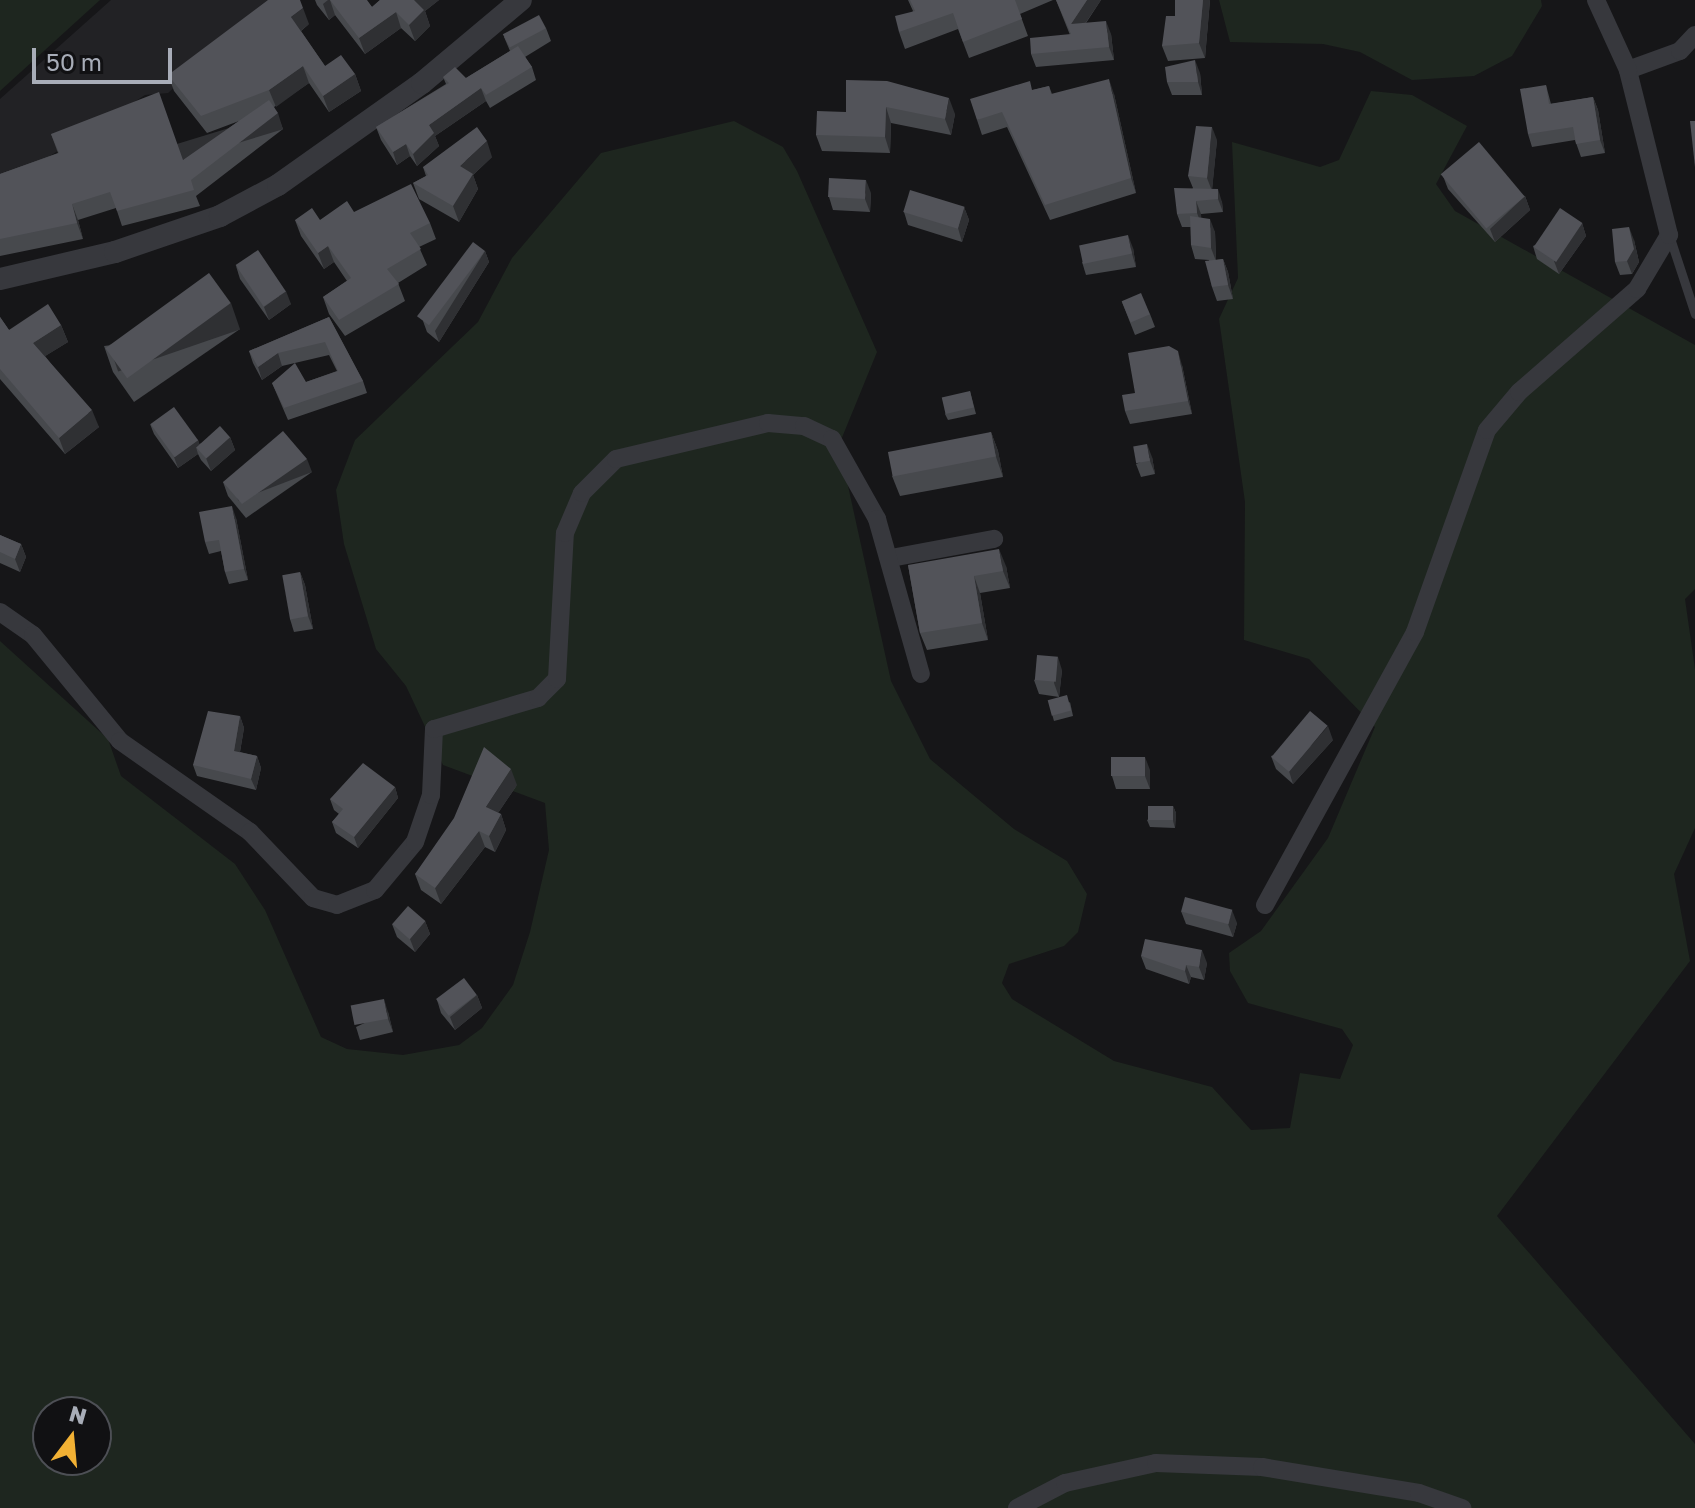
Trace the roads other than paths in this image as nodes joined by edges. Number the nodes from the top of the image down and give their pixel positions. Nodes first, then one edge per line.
1 (521, 0) edge
2 (1596, 0) edge
3 (1695, 35) edge
4 (1628, 70) junction
5 (1669, 235) junction
6 (0, 279) edge
7 (1695, 314) edge
8 (994, 539) dead end
9 (891, 558) junction
10 (0, 612) edge
11 (921, 674) dead end
12 (1265, 905) dead end
13 (1017, 1508) edge
14 (1462, 1508) edge

1 - 6 street
2 - 4 street
3 - 4 street
4 - 5 street
5 - 7 lane
5 - 12 street
8 - 9 street
9 - 10 street
9 - 11 street
13 - 14 street

